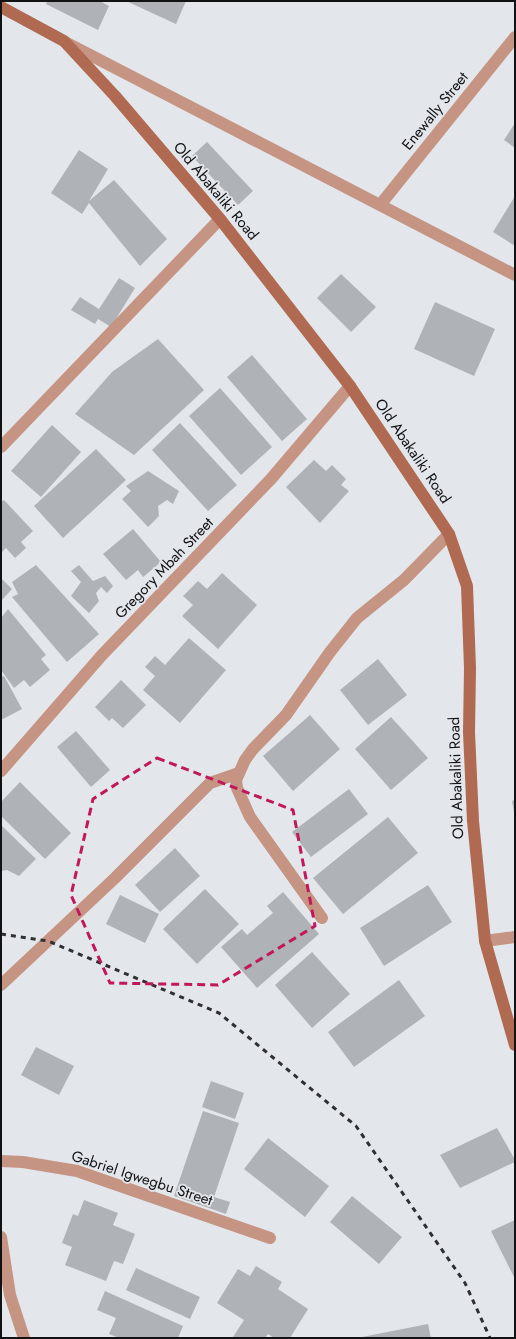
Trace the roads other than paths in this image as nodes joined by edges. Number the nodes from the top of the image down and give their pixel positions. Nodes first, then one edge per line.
1 (1, 7) edge
2 (515, 37) edge
3 (64, 42) junction
4 (380, 205) junction
5 (220, 219) junction
6 (515, 274) edge
7 (350, 386) junction
8 (1, 447) edge
9 (449, 534) junction
10 (1, 771) edge
11 (239, 773) junction
12 (322, 918) dead end
13 (515, 937) edge
14 (485, 941) junction
15 (1, 986) edge
16 (515, 1045) edge
17 (1, 1161) edge
18 (1, 1237) edge
19 (270, 1238) dead end
20 (24, 1338) edge

1 - 3 main road, Old Abakaliki Road
2 - 4 street, Enewally Street
3 - 4 street
3 - 5 main road, Old Abakaliki Road
4 - 6 street
5 - 7 main road, Old Abakaliki Road
5 - 8 street
7 - 9 main road, Old Abakaliki Road
7 - 10 street, Gregory Mbah Street
9 - 11 street
9 - 14 main road, Old Abakaliki Road
11 - 12 street
11 - 15 street
13 - 14 street
14 - 16 main road, Old Abakaliki Road
17 - 19 street, Gabriel Igwegbu Street
18 - 20 street

